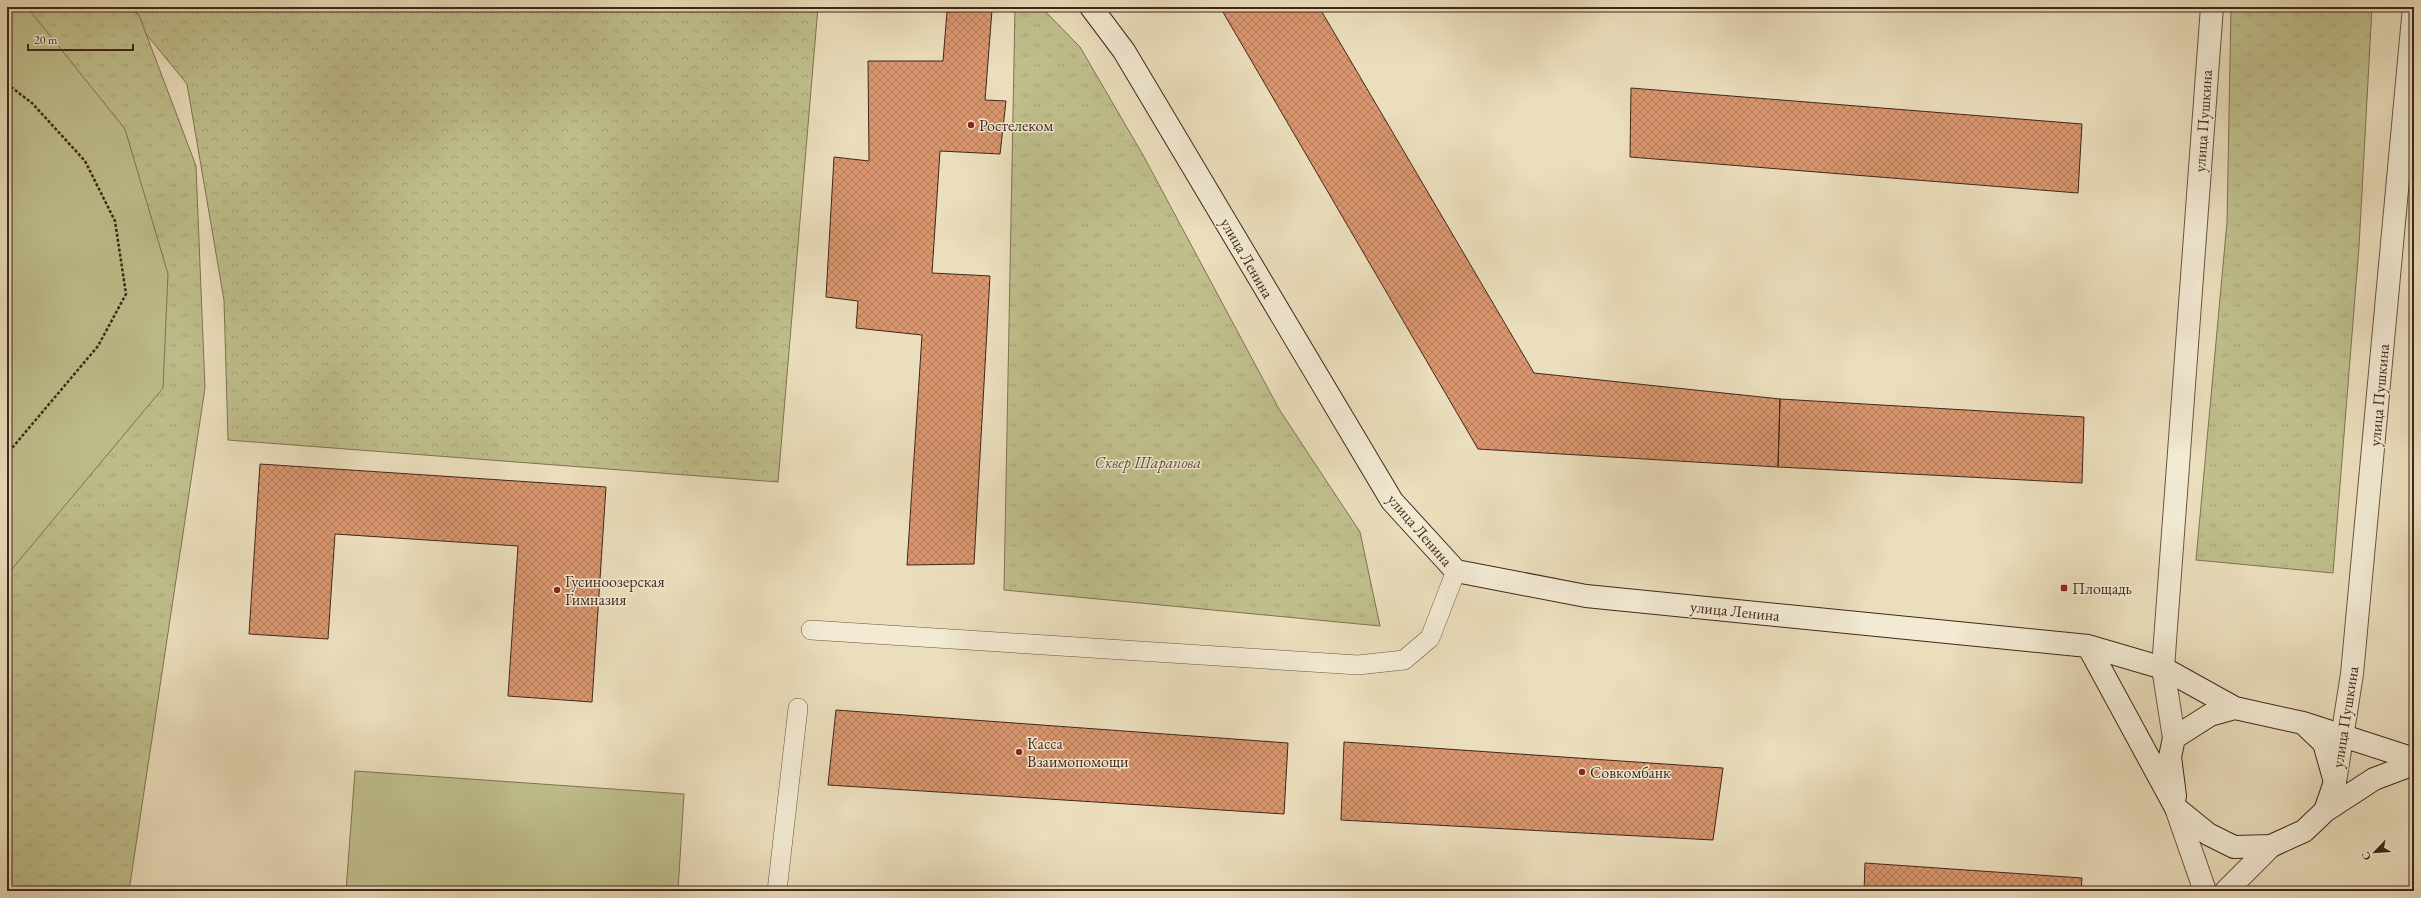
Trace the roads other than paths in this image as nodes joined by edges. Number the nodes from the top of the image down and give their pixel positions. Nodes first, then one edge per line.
1 (1091, 7) edge
2 (2212, 7) edge
3 (2414, 7) edge
4 (1456, 571) junction
5 (811, 630) dead end
6 (2088, 646) junction
7 (2162, 668) junction
8 (798, 708) dead end
9 (2235, 708) junction
10 (2303, 723) junction
11 (2342, 735) junction
12 (2174, 738) junction
13 (2414, 759) edge
14 (2414, 764) edge
15 (2335, 782) junction
16 (2176, 808) junction
17 (2325, 811) junction
18 (2271, 846) junction
19 (777, 891) edge
20 (2205, 891) edge
21 (2226, 891) edge

1 - 4 street, улица Ленина
2 - 7 street, улица Пушкина
3 - 11 street, улица Пушкина
4 - 5 lane
4 - 6 street, улица Ленина
6 - 7 street, улица Ленина
6 - 16 street
7 - 9 street, улица Ленина
7 - 12 street, улица Пушкина
8 - 19 lane
9 - 10 street
9 - 12 street
10 - 11 street
10 - 15 street
11 - 13 street
11 - 15 street, улица Пушкина
12 - 16 street
14 - 17 street
15 - 17 street, улица Пушкина
16 - 18 street
16 - 20 street
17 - 18 street
18 - 21 street

